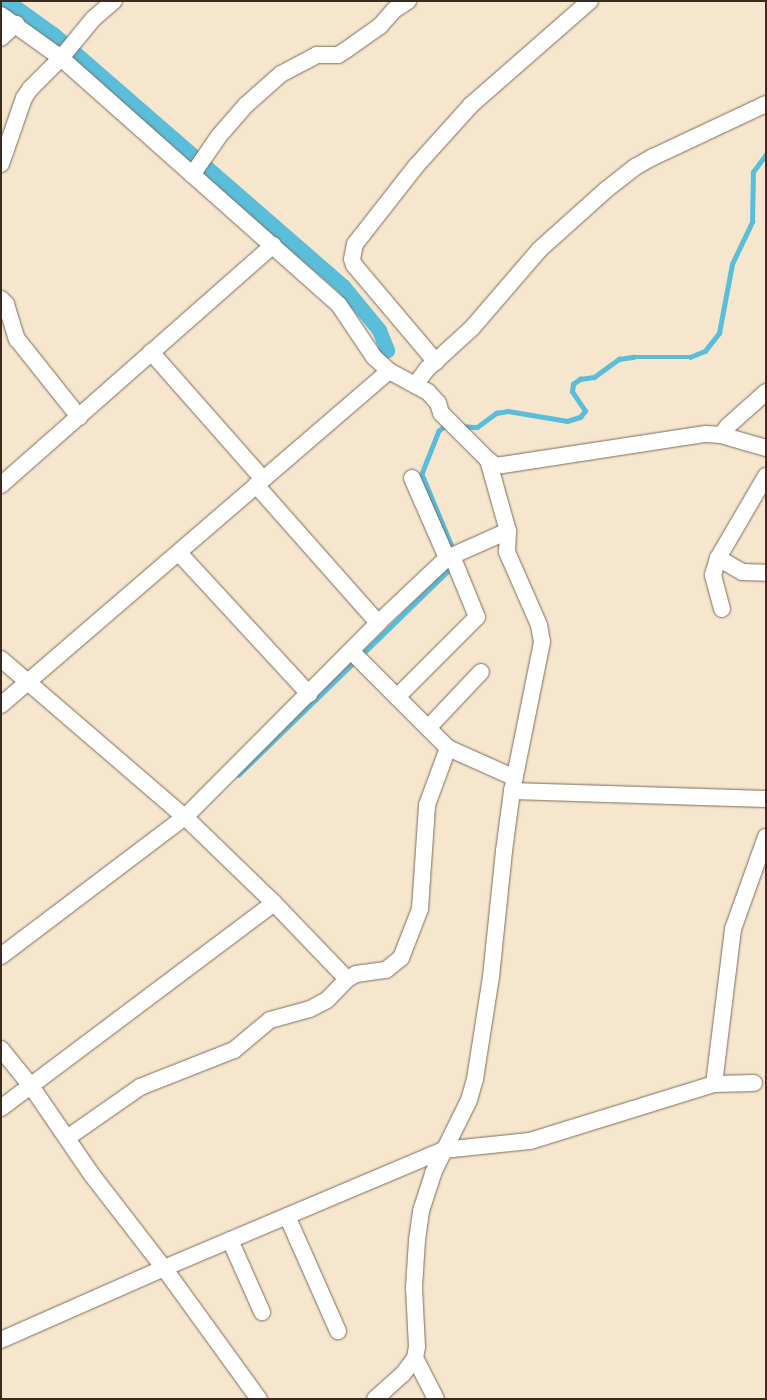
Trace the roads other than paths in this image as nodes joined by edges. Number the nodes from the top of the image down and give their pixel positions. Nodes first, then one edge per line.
1 (114, 1) edge
2 (408, 1) edge
3 (590, 1) edge
4 (1, 15) edge
5 (16, 24) junction
6 (1, 38) edge
7 (61, 58) junction
8 (766, 104) edge
9 (1, 164) edge
10 (192, 175) junction
11 (273, 245) junction
12 (1, 299) edge
13 (151, 352) junction
14 (436, 362) junction
15 (388, 371) junction
16 (415, 385) junction
17 (766, 392) edge
18 (79, 416) junction
19 (721, 435) junction
20 (766, 448) edge
21 (488, 460) junction
22 (766, 476) edge
23 (412, 478) dead end
24 (260, 482) junction
25 (1, 485) edge
26 (508, 531) junction
27 (179, 553) junction
28 (449, 557) junction
29 (718, 558) junction
30 (766, 573) edge
31 (722, 609) dead end
32 (378, 623) junction
33 (351, 651) junction
34 (1, 659) edge
35 (481, 672) dead end
36 (29, 682) junction
37 (309, 694) junction
38 (397, 697) junction
39 (1, 705) edge
40 (428, 728) junction
41 (448, 748) junction
42 (514, 785) junction
43 (766, 799) edge
44 (186, 817) junction
45 (766, 838) edge
46 (274, 903) junction
47 (1, 956) edge
48 (347, 979) junction
49 (1, 1050) edge
50 (754, 1083) dead end
51 (714, 1084) junction
52 (31, 1086) junction
53 (1, 1108) edge
54 (67, 1138) junction
55 (443, 1150) junction
56 (287, 1216) junction
57 (230, 1240) junction
58 (164, 1268) junction
59 (262, 1312) dead end
60 (338, 1331) dead end
61 (1, 1340) edge
62 (415, 1358) junction
63 (259, 1399) edge
64 (375, 1399) edge
65 (436, 1399) edge

1 - 7 street
2 - 10 street
3 - 14 street
4 - 5 street
5 - 6 street
5 - 7 street
7 - 9 street
7 - 10 street
8 - 14 street
10 - 11 street
11 - 13 street
11 - 15 street
12 - 18 street
13 - 18 street
13 - 24 street
14 - 16 street
15 - 16 street
15 - 24 street
16 - 21 street
17 - 19 street
18 - 25 street
19 - 20 street
19 - 21 street
21 - 26 street
22 - 29 street
23 - 28 street
24 - 27 street
24 - 32 street
26 - 28 street
26 - 42 street
27 - 36 street
27 - 37 street
28 - 32 street
28 - 38 street
29 - 30 street
29 - 31 street
32 - 33 street
33 - 37 street
33 - 38 street
34 - 36 street
35 - 40 street
36 - 39 street
36 - 44 street
37 - 44 street
38 - 40 street
40 - 41 street
41 - 42 street
41 - 48 street
42 - 43 street
42 - 55 street
44 - 46 street
44 - 47 street
45 - 51 street
46 - 48 street
46 - 52 street
48 - 54 street
49 - 52 street
50 - 51 street
51 - 55 street
52 - 53 street
52 - 54 street
54 - 58 street
55 - 56 street
55 - 62 street
56 - 57 street
56 - 60 street
57 - 58 street
57 - 59 street
58 - 61 street
58 - 63 street
62 - 64 street
62 - 65 street

